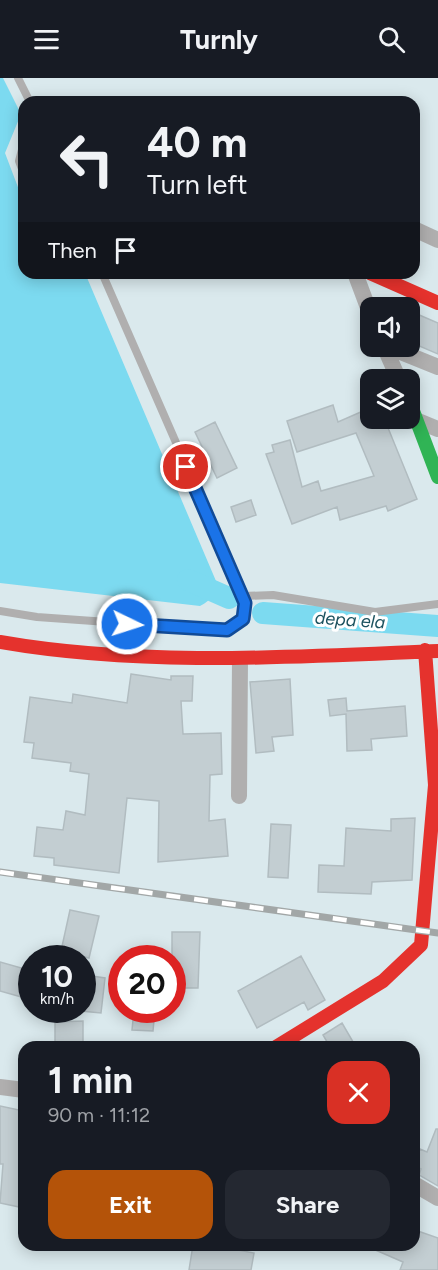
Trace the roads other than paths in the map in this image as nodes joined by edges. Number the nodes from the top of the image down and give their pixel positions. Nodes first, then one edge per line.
1 (18, 78) edge
2 (27, 96) edge
3 (420, 232) edge
4 (438, 240) edge
5 (105, 279) edge
6 (357, 279) edge
7 (384, 279) edge
8 (364, 297) edge
9 (438, 303) edge
10 (413, 357) edge
11 (438, 367) edge
12 (420, 423) edge
13 (420, 428) edge
14 (438, 429) edge
15 (438, 477) edge
16 (243, 596) junction
17 (438, 604) edge
18 (0, 610) edge
19 (0, 642) edge
20 (431, 651) edge
21 (240, 659) junction
22 (239, 796) dead end
23 (286, 1041) edge
24 (0, 1087) edge
25 (18, 1089) edge
26 (420, 1188) edge
27 (438, 1198) edge

1 - 2 lane
3 - 4 street
5 - 16 lane
6 - 8 street
7 - 9 street
10 - 11 street
12 - 14 street
13 - 15 street
16 - 17 lane
16 - 18 lane
19 - 21 street
20 - 21 street
20 - 23 street
21 - 22 street
24 - 25 street
26 - 27 street

